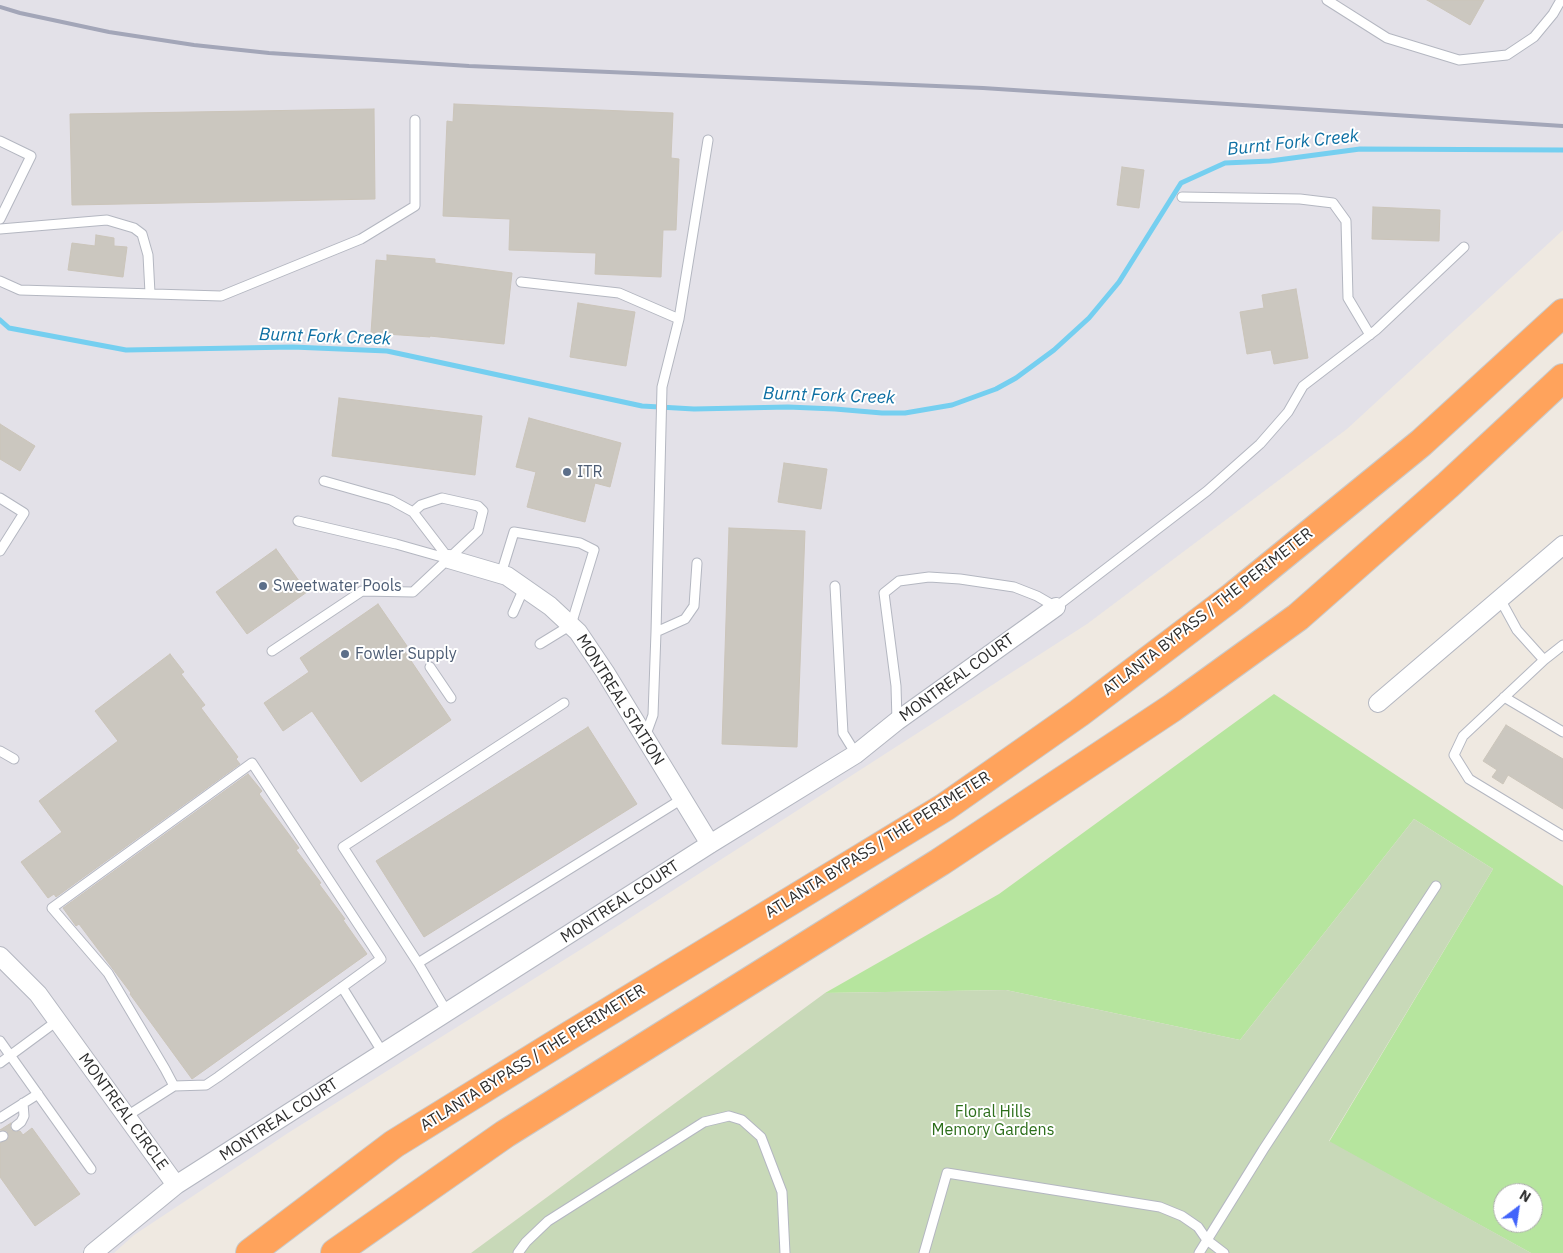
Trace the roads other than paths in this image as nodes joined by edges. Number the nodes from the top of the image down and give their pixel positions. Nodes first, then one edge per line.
1 (1327, 0) edge
2 (1561, 0) edge
3 (415, 120) dead end
4 (708, 140) dead end
5 (0, 141) edge
6 (1182, 197) dead end
7 (0, 219) edge
8 (0, 229) edge
9 (1464, 247) dead end
10 (0, 281) edge
11 (521, 282) dead end
12 (150, 293) junction
13 (1563, 313) edge
14 (679, 319) junction
15 (1370, 335) junction
16 (1563, 378) edge
17 (324, 481) dead end
18 (0, 498) edge
19 (413, 512) junction
20 (298, 521) dead end
21 (1563, 545) edge
22 (0, 552) edge
23 (449, 559) junction
24 (697, 563) dead end
25 (501, 574) junction
26 (835, 586) dead end
27 (524, 588) junction
28 (1500, 599) junction
29 (1056, 607) junction
30 (513, 612) dead end
31 (571, 625) junction
32 (656, 632) junction
33 (540, 644) dead end
34 (1563, 646) edge
35 (272, 651) dead end
36 (1544, 660) junction
37 (430, 667) dead end
38 (1504, 697) junction
39 (451, 698) dead end
40 (1378, 702) dead end
41 (564, 703) dead end
42 (897, 722) junction
43 (1563, 732) edge
44 (645, 738) junction
45 (0, 751) edge
46 (856, 754) junction
47 (14, 759) dead end
48 (682, 799) junction
49 (1563, 836) edge
50 (710, 844) junction
51 (1436, 886) dead end
52 (0, 956) edge
53 (418, 963) junction
54 (342, 987) junction
55 (447, 1012) junction
56 (57, 1021) junction
57 (0, 1040) edge
58 (384, 1053) junction
59 (11, 1055) junction
60 (0, 1063) edge
61 (174, 1086) junction
62 (38, 1094) junction
63 (23, 1103) junction
64 (127, 1116) junction
65 (0, 1118) edge
66 (16, 1126) dead end
67 (91, 1169) dead end
68 (176, 1185) junction
69 (367, 1231) junction
70 (1207, 1240) junction
71 (93, 1253) edge
72 (250, 1253) edge
73 (335, 1253) edge
74 (344, 1253) edge
75 (518, 1253) edge
76 (786, 1253) edge
77 (924, 1253) edge
78 (1199, 1253) edge
79 (1224, 1253) edge

1 - 2 lane
3 - 12 lane
4 - 14 lane
5 - 7 lane
6 - 15 lane
8 - 12 lane
9 - 15 lane
10 - 12 lane
11 - 14 lane
13 - 72 highway, ATLANTA BYPASS / THE PERIMETER
14 - 32 lane
15 - 29 lane
16 - 69 highway
17 - 19 lane
18 - 22 lane
19 - 23 lane
19 - 23 lane
20 - 23 lane
21 - 28 street
23 - 25 street, MONTREAL STATION
23 - 35 lane
24 - 32 lane
25 - 27 street, MONTREAL STATION
25 - 31 lane
26 - 46 lane
27 - 30 lane
27 - 31 street, MONTREAL STATION
28 - 36 lane
28 - 40 street
29 - 42 street, MONTREAL COURT
29 - 42 lane
31 - 33 lane
31 - 44 street, MONTREAL STATION
32 - 44 lane
34 - 36 lane
36 - 38 lane
37 - 39 lane
38 - 43 lane
38 - 49 lane
41 - 53 lane
42 - 46 street, MONTREAL COURT
44 - 48 street, MONTREAL STATION
45 - 47 lane
46 - 50 street, MONTREAL COURT
48 - 50 street, MONTREAL STATION
48 - 53 lane
50 - 55 street, MONTREAL COURT
51 - 70 lane
52 - 56 street, MONTREAL CIRCLE
53 - 55 lane
54 - 58 lane
54 - 61 lane
54 - 61 lane
55 - 58 street, MONTREAL COURT
56 - 59 lane
56 - 64 street, MONTREAL CIRCLE
57 - 59 lane
58 - 68 street, MONTREAL COURT
59 - 60 lane
59 - 62 lane
61 - 64 lane
62 - 63 lane
62 - 67 lane
63 - 65 lane
63 - 66 lane
64 - 68 street, MONTREAL CIRCLE
68 - 71 street, MONTREAL CIRCLE
69 - 73 highway
69 - 74 highway
70 - 77 lane
70 - 78 lane
70 - 79 lane
75 - 76 lane

